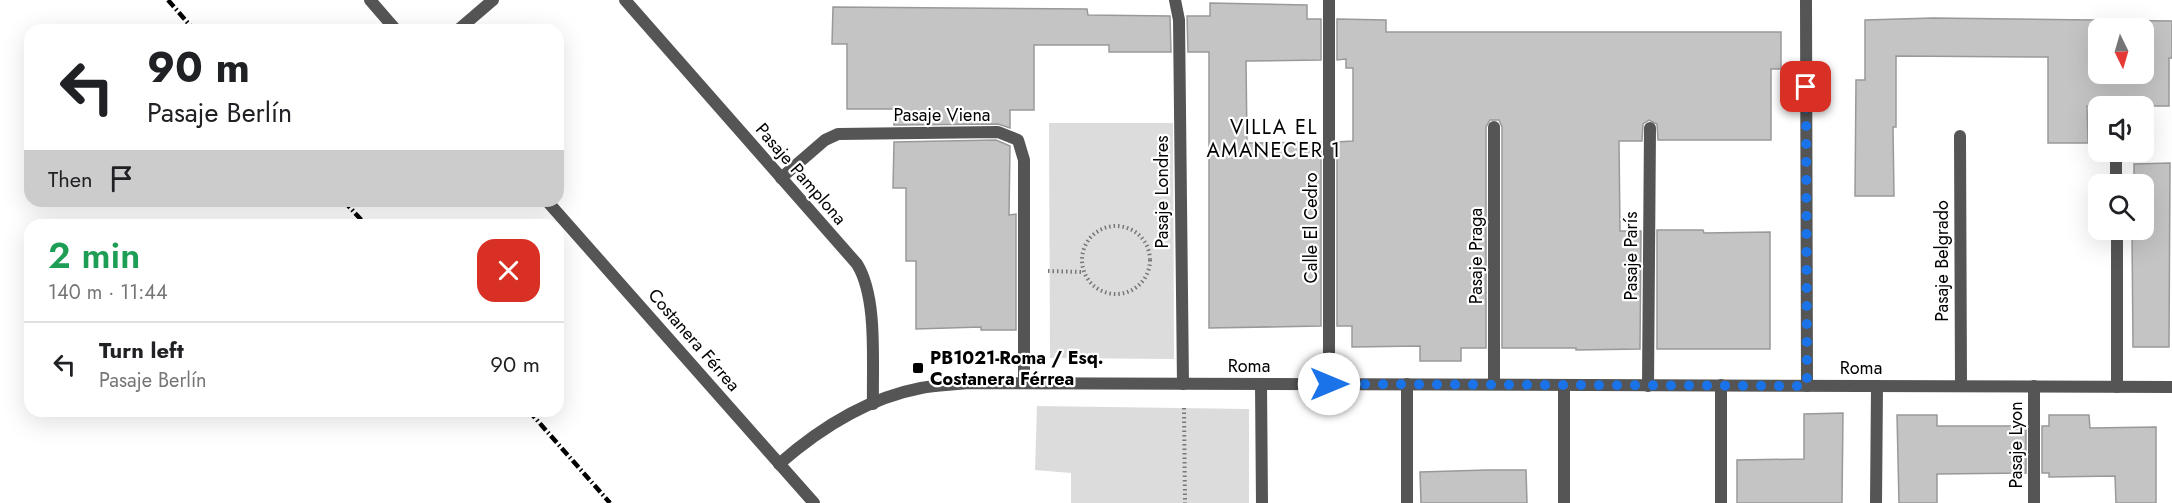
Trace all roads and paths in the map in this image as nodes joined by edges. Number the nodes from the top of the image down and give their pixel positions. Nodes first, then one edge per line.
1 (370, 0) edge
2 (493, 0) edge
3 (625, 0) edge
4 (1175, 0) edge
5 (1329, 0) edge
6 (1806, 0) edge
7 (391, 24) edge
8 (465, 24) edge
9 (1494, 127) dead end
10 (1650, 128) dead end
11 (1959, 136) dead end
12 (781, 178) junction
13 (552, 207) edge
14 (563, 219) edge
15 (564, 220) edge
16 (2116, 240) edge
17 (1025, 271) junction
18 (1083, 272) junction
19 (1024, 383) junction
20 (1184, 384) junction
21 (1261, 384) junction
22 (1329, 384) junction
23 (1407, 384) junction
24 (1494, 384) junction
25 (1564, 385) junction
26 (1721, 385) junction
27 (1648, 386) junction
28 (1807, 386) junction
29 (1877, 386) junction
30 (1960, 386) junction
31 (2034, 386) junction
32 (2117, 387) junction
33 (2172, 387) edge
34 (873, 404) junction
35 (779, 464) junction
36 (814, 503) edge
37 (1185, 503) edge
38 (1262, 503) edge
39 (1407, 503) edge
40 (1564, 503) edge
41 (1721, 503) edge
42 (1876, 503) edge
43 (2034, 503) edge

1 - 7 street
2 - 8 street
3 - 12 street, Pasaje Pamplona
4 - 20 street, Pasaje Londres
5 - 22 street, Calle El Cedro
6 - 28 street
9 - 24 street, Pasaje Praga
10 - 27 street, Pasaje París
11 - 30 street, Pasaje Belgrado
12 - 17 street, Pasaje Viena
12 - 34 street, Pasaje Pamplona
13 - 14 street, Costanera Férrea
15 - 35 street, Costanera Férrea
16 - 32 street
17 - 18 path
17 - 19 street, Pasaje Viena
18 - 18 path
19 - 20 street, Roma
19 - 34 street, Roma
20 - 21 street, Roma
20 - 37 path
21 - 22 street, Roma
21 - 38 street
22 - 23 street, Roma
23 - 24 street, Roma
23 - 39 street
24 - 25 street, Roma
25 - 27 street, Roma
25 - 40 street
26 - 27 street, Roma
26 - 28 street, Roma
26 - 41 street
28 - 29 street, Roma
29 - 30 street, Roma
29 - 42 street
30 - 31 street, Roma
31 - 32 street, Roma
31 - 43 street, Pasaje Lyon
32 - 33 street, Roma
34 - 35 street, Roma
35 - 36 street, Costanera Férrea

